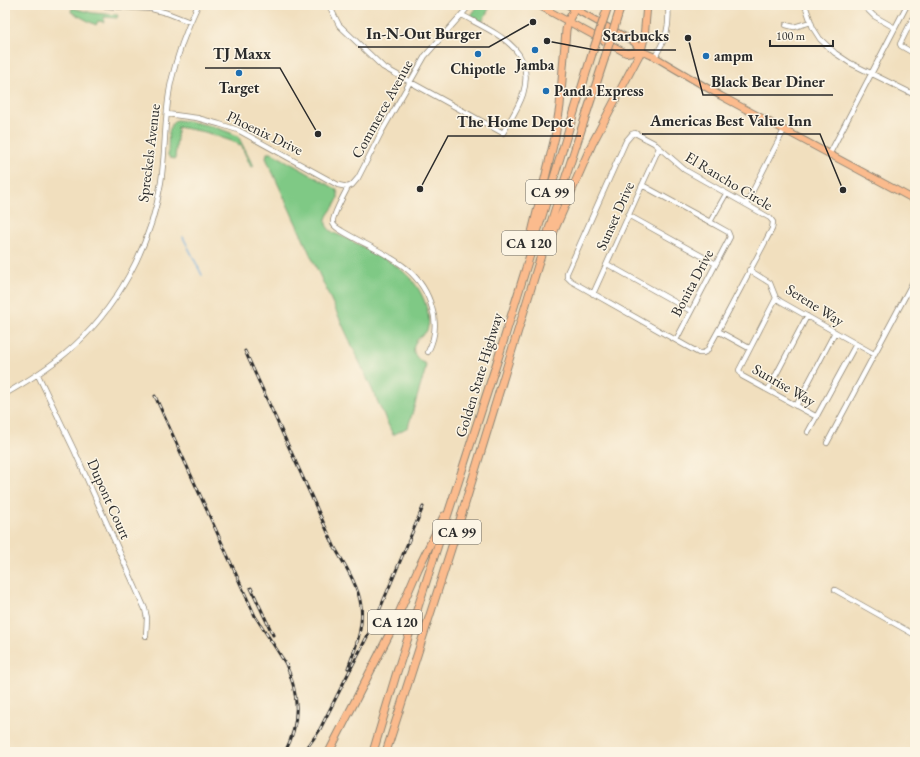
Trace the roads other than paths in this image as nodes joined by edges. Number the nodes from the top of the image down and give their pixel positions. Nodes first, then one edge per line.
1 (92, 5) edge
2 (198, 5) edge
3 (329, 5) edge
4 (470, 5) edge
5 (538, 5) edge
6 (568, 5) edge
7 (608, 5) edge
8 (647, 5) edge
9 (668, 5) edge
10 (806, 5) edge
11 (863, 5) edge
12 (907, 5) edge
13 (576, 7) edge
14 (620, 8) edge
15 (462, 15) junction
16 (915, 16) edge
17 (190, 22) junction
18 (568, 22) junction
19 (811, 22) junction
20 (786, 25) dead end
21 (895, 28) junction
22 (641, 51) junction
23 (915, 54) edge
24 (655, 57) junction
25 (872, 73) junction
26 (410, 82) junction
27 (915, 96) edge
28 (167, 114) junction
29 (784, 130) junction
30 (659, 148) junction
31 (829, 155) junction
32 (642, 185) junction
33 (348, 187) junction
34 (726, 194) junction
35 (915, 200) edge
36 (746, 204) junction
37 (628, 216) junction
38 (710, 222) junction
39 (607, 264) junction
40 (716, 264) junction
41 (749, 270) junction
42 (915, 278) edge
43 (532, 283) junction
44 (594, 294) junction
45 (776, 298) junction
46 (691, 311) junction
47 (807, 316) junction
48 (507, 329) junction
49 (718, 331) junction
50 (835, 332) junction
51 (676, 340) junction
52 (856, 344) junction
53 (749, 348) junction
54 (428, 352) dead end
55 (874, 354) junction
56 (38, 375) junction
57 (768, 390) junction
58 (5, 394) edge
59 (796, 406) junction
60 (817, 417) junction
61 (808, 432) dead end
62 (827, 443) dead end
63 (456, 490) junction
64 (835, 590) dead end
65 (915, 635) edge
66 (146, 636) dead end
67 (329, 752) edge
68 (373, 752) edge
69 (386, 752) edge

1 - 17 street
2 - 17 street, Spreckels Avenue
3 - 26 street
4 - 15 street, Commerce Avenue
5 - 18 main road
6 - 13 main road
7 - 48 highway, Golden State Highway / CA 99, bridge
8 - 22 highway
9 - 24 street
10 - 19 street
11 - 21 street
12 - 21 street
13 - 18 highway, CA 120
13 - 22 main road
14 - 43 highway, Golden State Highway / CA 99, bridge
15 - 26 street, Commerce Avenue
15 - 26 street
16 - 23 street
17 - 28 street, Spreckels Avenue
18 - 22 main road
18 - 48 highway, CA 120
19 - 20 street
19 - 25 street
21 - 25 street
22 - 24 main road
22 - 43 highway, CA 120
24 - 29 main road
25 - 27 street
25 - 31 street
26 - 33 street, Commerce Avenue
28 - 33 street, Phoenix Drive
28 - 56 street, Spreckels Avenue
29 - 31 main road
29 - 36 street
30 - 32 street, Sunset Drive
30 - 34 street, El Rancho Circle
30 - 44 street, El Rancho Circle
31 - 35 main road
32 - 37 street, Sunset Drive
32 - 38 street
33 - 54 street, Commerce Avenue
34 - 36 street, El Rancho Circle
34 - 38 street
36 - 41 street, El Rancho Circle
37 - 39 street, Sunset Drive
37 - 40 street
38 - 40 street, Bonita Drive
39 - 44 street, Sunset Drive
39 - 46 street
40 - 46 street, Bonita Drive
41 - 45 street, Serene Way
41 - 49 street, El Rancho Circle
42 - 55 street
43 - 69 highway, Golden State Highway / CA 99
44 - 51 street, El Rancho Circle
45 - 47 street, Serene Way
45 - 53 street
46 - 51 street, Bonita Drive
47 - 50 street, Serene Way
47 - 57 street
48 - 63 highway, Golden State Highway / CA 99
49 - 51 street, El Rancho Circle
49 - 53 street, Sunrise Way
50 - 52 street, Serene Way
50 - 59 street
52 - 55 street, Serene Way
52 - 60 street
53 - 57 street, Sunrise Way
55 - 62 street
56 - 58 street, Spreckels Avenue
56 - 66 street, Dupont Court
57 - 59 street, Sunrise Way
59 - 60 street, Sunrise Way
60 - 61 street
63 - 67 highway, CA 120
63 - 68 highway, Golden State Highway / CA 99
64 - 65 street

